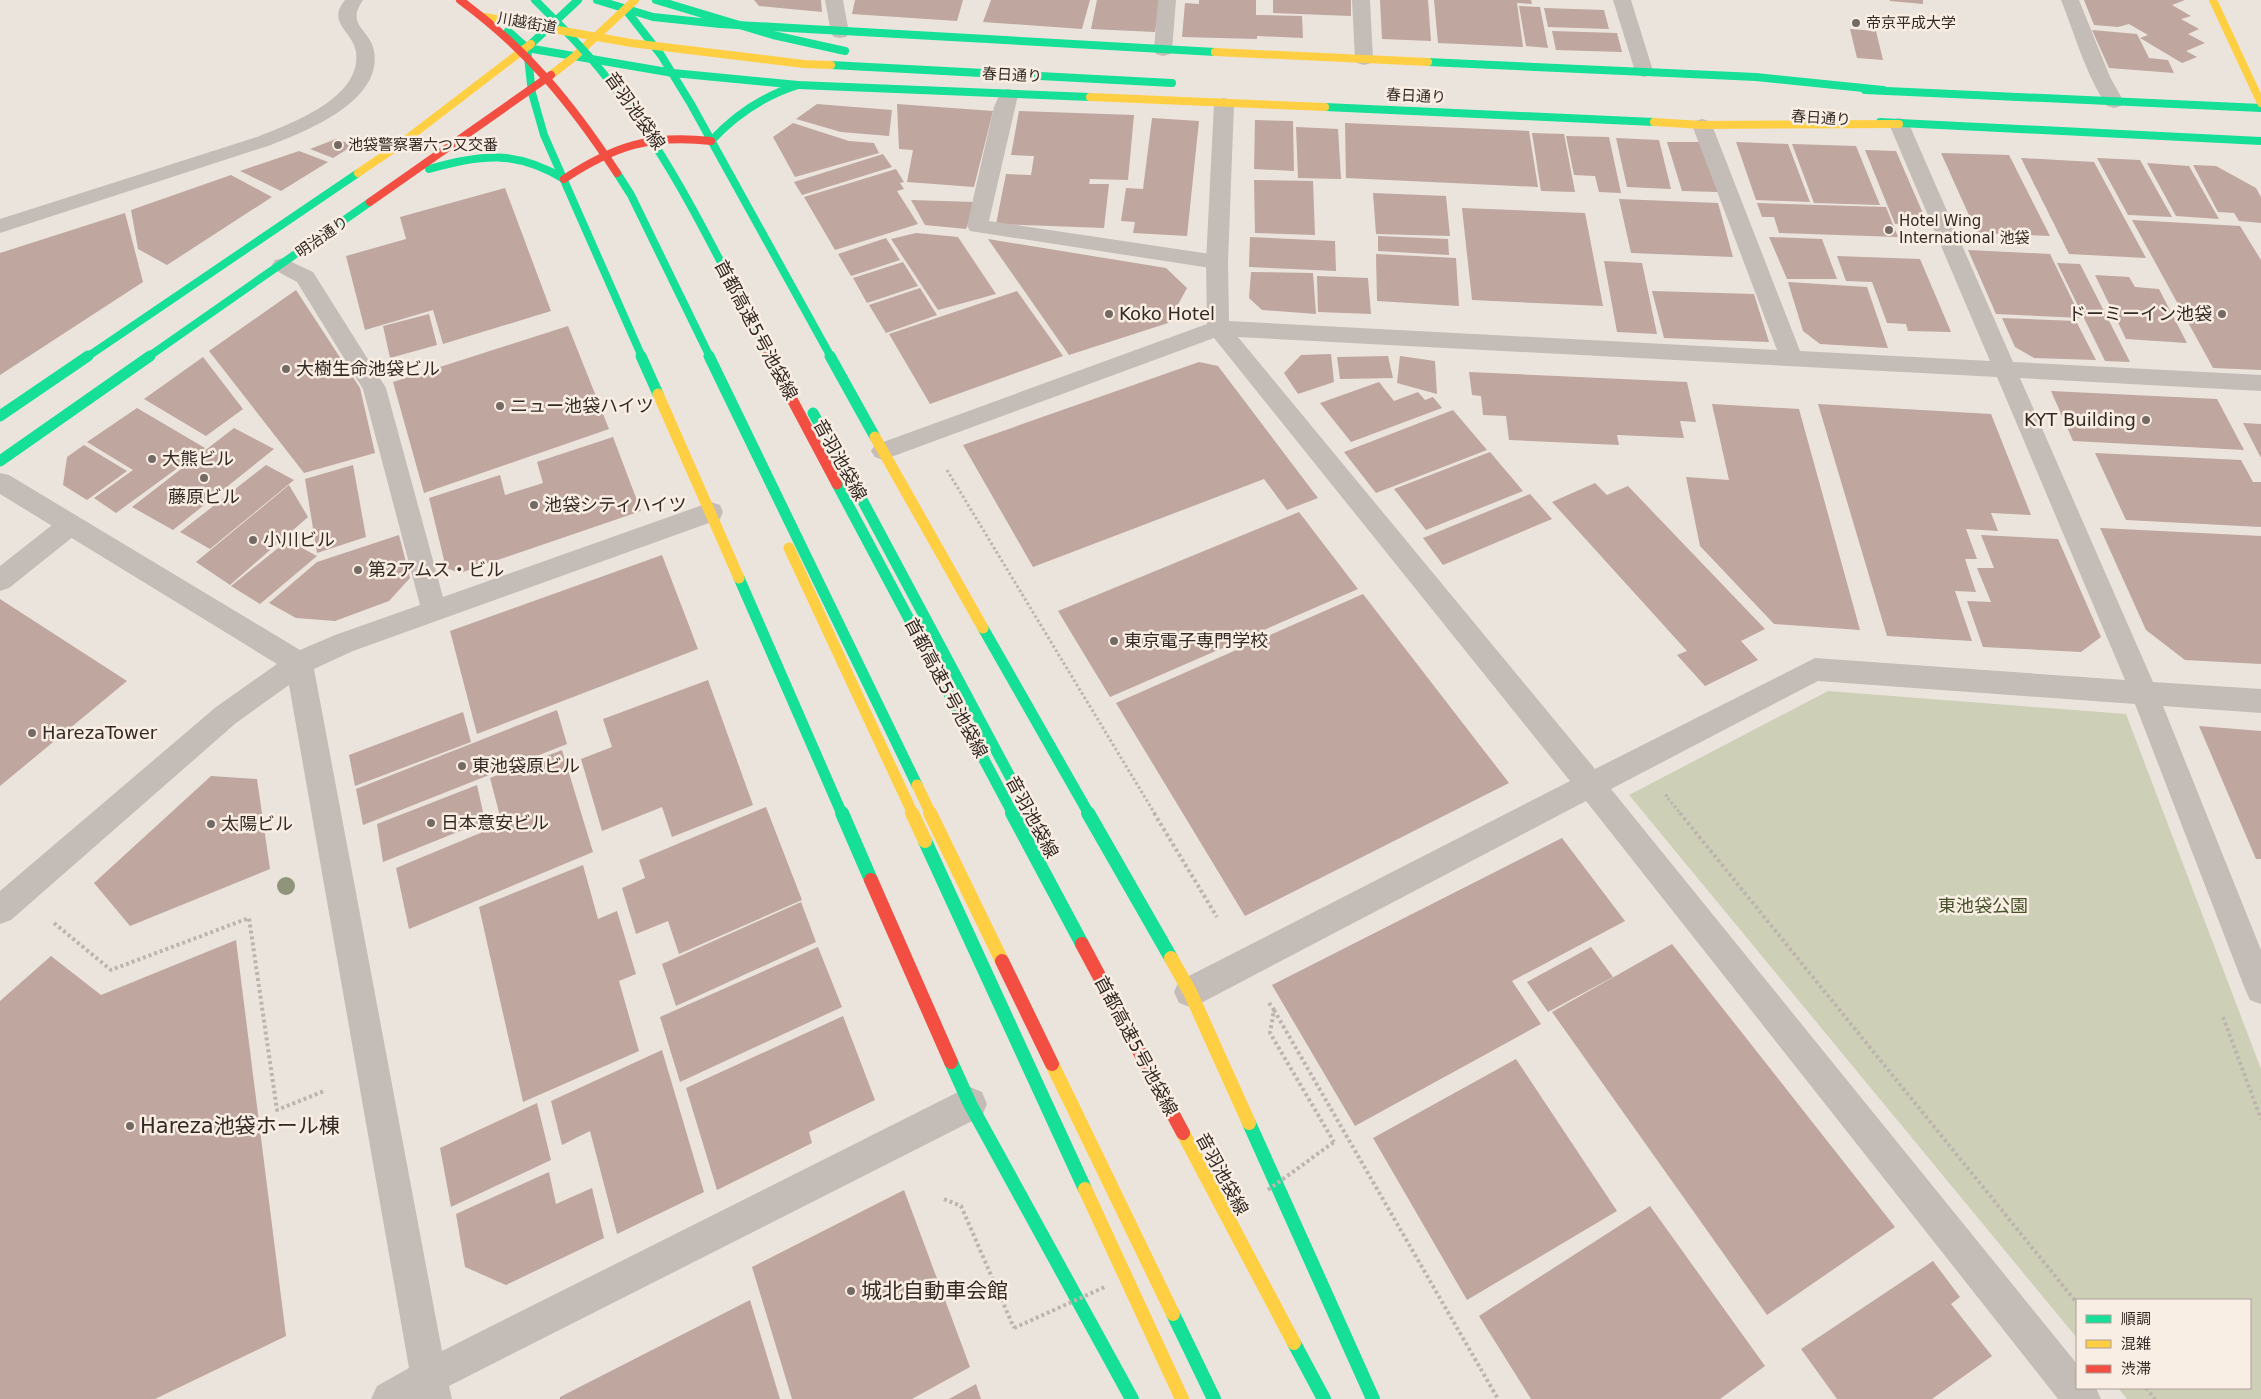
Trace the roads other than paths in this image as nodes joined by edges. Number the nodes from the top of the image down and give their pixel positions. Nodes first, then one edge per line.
1 (354, 0) edge
2 (454, 0) edge
3 (460, 0) edge
4 (470, 0) edge
5 (536, 0) edge
6 (578, 0) edge
7 (597, 0) edge
8 (635, 0) edge
9 (656, 0) edge
10 (834, 0) edge
11 (1167, 0) edge
12 (1361, 0) edge
13 (1622, 0) edge
14 (2070, 0) edge
15 (2213, 0) edge
16 (626, 10) junction
17 (482, 16) junction
18 (574, 31) junction
19 (840, 33) junction
20 (527, 48) junction
21 (1163, 50) junction
22 (856, 53) dead end
23 (883, 56) dead end
24 (574, 57) junction
25 (1364, 59) junction
26 (980, 61) dead end
27 (1644, 71) junction
28 (673, 73) junction
29 (1177, 84) dead end
30 (798, 85) junction
31 (1734, 88) dead end
32 (1883, 90) junction
33 (530, 91) junction
34 (1008, 95) junction
35 (2114, 102) junction
36 (2261, 103) edge
37 (1224, 104) junction
38 (2261, 108) edge
39 (1735, 113) dead end
40 (1702, 124) junction
41 (1899, 124) junction
42 (711, 141) junction
43 (2261, 141) edge
44 (411, 176) junction
45 (564, 179) junction
46 (0, 226) edge
47 (1218, 262) junction
48 (283, 264) junction
49 (1218, 328) junction
50 (1791, 357) junction
51 (2003, 369) junction
52 (2261, 383) edge
53 (0, 416) edge
54 (883, 451) junction
55 (0, 461) edge
56 (0, 482) edge
57 (711, 512) junction
58 (70, 525) junction
59 (0, 581) edge
60 (434, 610) junction
61 (299, 663) junction
62 (2145, 694) junction
63 (2261, 701) edge
64 (1590, 784) junction
65 (1047, 846) dead end
66 (0, 910) edge
67 (2261, 989) edge
68 (1190, 992) junction
69 (970, 1104) junction
70 (431, 1388) edge
71 (390, 1399) edge
72 (1132, 1399) edge
73 (1182, 1399) edge
74 (1214, 1399) edge
75 (1324, 1399) edge
76 (1373, 1399) edge
77 (2082, 1399) edge

1 - 46 street
2 - 17 main road, 川越街道, bridge
3 - 74 main road, bridge
4 - 20 main road
5 - 18 main road, 音羽池袋線, bridge
5 - 75 main road, 首都高速5号池袋線, bridge
6 - 20 main road, 明治通り
7 - 16 main road
8 - 16 main road, 明治通り
9 - 22 main road, bridge
10 - 19 street
11 - 21 street
12 - 25 street
13 - 27 street
14 - 35 street
15 - 36 main road
16 - 19 main road
16 - 24 main road, 明治通り
16 - 28 main road
17 - 18 main road, 川越街道, bridge
17 - 73 main road, bridge
18 - 29 main road, 春日通り, bridge
18 - 65 main road, 音羽池袋線, bridge
19 - 21 main road
20 - 24 main road
20 - 33 main road
20 - 53 main road, 明治通り
21 - 25 main road
23 - 26 main road, 春日通り
24 - 28 main road
24 - 33 main road, 明治通り
25 - 27 main road
27 - 32 main road
28 - 30 main road
28 - 42 main road
30 - 34 main road
30 - 42 main road
31 - 32 main road, 春日通り
32 - 35 main road, 春日通り
33 - 44 main road, 明治通り
33 - 45 main road
34 - 37 main road
34 - 47 street
35 - 38 main road, 春日通り
37 - 40 main road
37 - 47 street
39 - 41 main road, 春日通り
40 - 41 main road
40 - 50 street
41 - 43 main road, 春日通り
41 - 51 street
42 - 45 main road
42 - 54 main road
44 - 45 main road
44 - 48 main road, 明治通り
45 - 57 main road
47 - 49 street
48 - 55 main road, 明治通り
48 - 60 street
49 - 50 street
49 - 54 street
49 - 64 street
50 - 51 street
51 - 52 street
51 - 62 street
54 - 68 main road
56 - 58 street
57 - 60 street
57 - 69 main road
58 - 59 street
58 - 61 street
60 - 61 street
61 - 66 street
61 - 70 street
62 - 63 street
62 - 64 street
62 - 67 street
64 - 68 street
64 - 77 street
68 - 76 main road
69 - 70 street
69 - 72 main road
70 - 71 street

